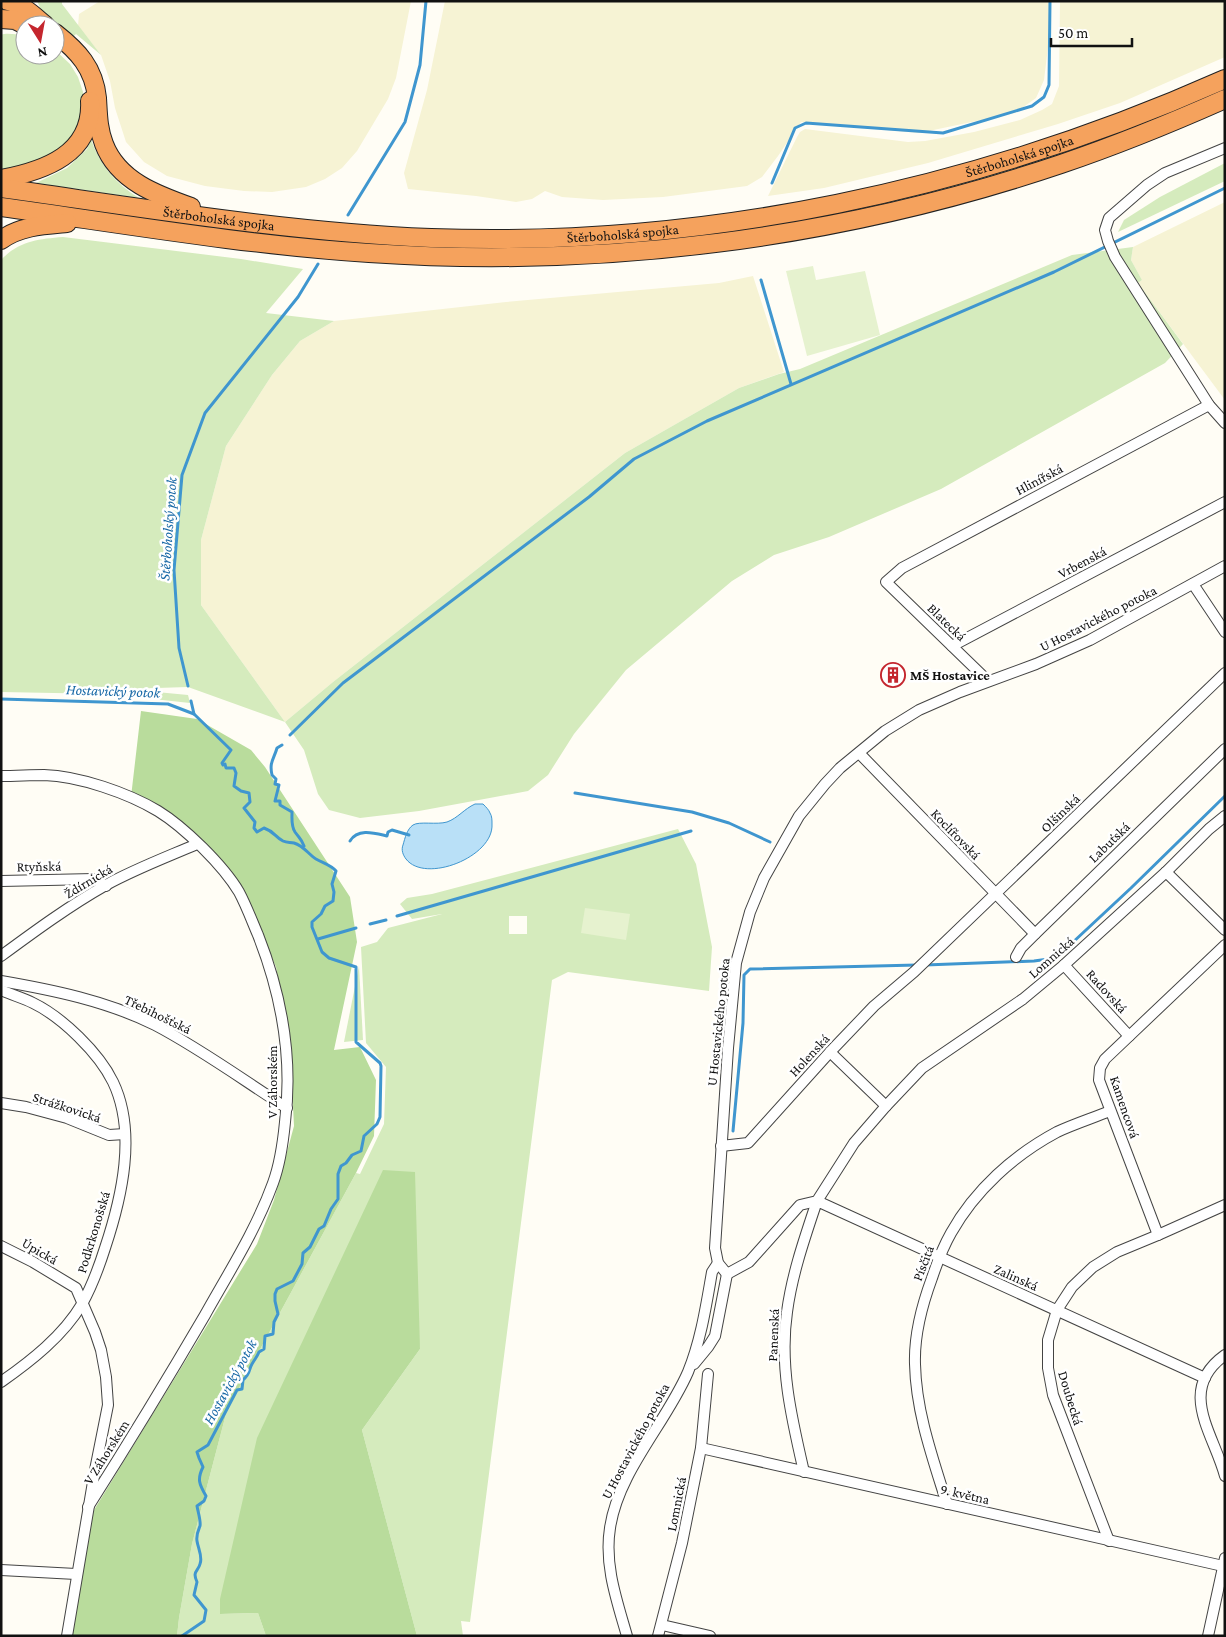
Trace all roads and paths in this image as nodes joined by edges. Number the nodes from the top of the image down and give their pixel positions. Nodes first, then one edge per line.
1 (8, 1) edge
2 (1, 3) edge
3 (1, 8) edge
4 (17, 15) edge
5 (65, 41) edge
6 (65, 51) edge
7 (1225, 79) edge
8 (1225, 99) edge
9 (1225, 148) edge
10 (1, 178) edge
11 (1, 188) edge
12 (1, 207) edge
13 (227, 220) junction
14 (110, 222) junction
15 (1, 240) edge
16 (1209, 405) junction
17 (1225, 423) edge
18 (1225, 502) edge
19 (1225, 566) edge
20 (886, 582) joint
21 (1193, 584) junction
22 (1225, 632) edge
23 (952, 646) junction
24 (1225, 673) edge
25 (988, 682) junction
26 (1225, 750) edge
27 (859, 753) junction
28 (1, 776) edge
29 (1225, 816) edge
30 (197, 844) junction
31 (1166, 872) junction
32 (1, 881) edge
33 (106, 886) junction
34 (995, 895) junction
35 (1225, 930) edge
36 (1035, 934) junction
37 (1225, 945) edge
38 (1, 956) edge
39 (1016, 957) dead end
40 (1064, 965) junction
41 (914, 972) joint
42 (1, 982) edge
43 (1, 990) edge
44 (1129, 1036) junction
45 (830, 1052) junction
46 (1, 1103) edge
47 (886, 1106) junction
48 (287, 1108) junction
49 (1110, 1111) junction
50 (125, 1134) junction
51 (722, 1146) junction
52 (817, 1201) junction
53 (1225, 1205) edge
54 (1158, 1235) junction
55 (1, 1246) edge
56 (939, 1257) junction
57 (718, 1263) junction
58 (726, 1274) junction
59 (82, 1304) junction
60 (1057, 1310) junction
61 (1225, 1355) edge
62 (687, 1372) junction
63 (708, 1374) dead end
64 (1205, 1378) junction
65 (1, 1382) edge
66 (700, 1448) junction
67 (804, 1472) junction
68 (1225, 1476) edge
69 (947, 1504) junction
70 (88, 1507) junction
71 (1108, 1541) junction
72 (1224, 1562) edge
73 (1, 1570) edge
74 (76, 1574) junction
75 (662, 1625) junction
76 (67, 1636) edge
77 (627, 1636) edge
78 (658, 1636) edge
79 (710, 1636) edge
80 (1208, 1636) edge

1 - 2 highway
1 - 4 highway
3 - 4 highway
5 - 13 highway
6 - 10 highway
7 - 13 highway, Štěrboholská spojka
8 - 14 highway, Štěrboholská spojka
9 - 16 street
11 - 13 highway, Štěrboholská spojka
12 - 14 highway, Štěrboholská spojka
14 - 15 highway
16 - 17 street
16 - 20 street, Hlinířská
18 - 23 street, Vrbenská
19 - 21 street, U Hostavického potoka
20 - 23 street, Blatecká
21 - 22 street
21 - 25 street, U Hostavického potoka
23 - 25 street, Blatecká
24 - 34 street, Olšinská
25 - 27 street, U Hostavického potoka
26 - 36 street, Labuťská
27 - 34 street, Koclířovská
27 - 51 street, U Hostavického potoka
28 - 30 street, V Záhorském
29 - 31 street, Lomnická
30 - 33 street, Ždírnická
30 - 48 street, V Záhorském
31 - 35 street
31 - 40 street, Lomnická
32 - 33 street, Rtyňská
33 - 38 street, Ždírnická
34 - 36 street, Koclířovská
34 - 41 street, Olšinská
36 - 39 street, Labuťská
37 - 44 street, Kamencová
40 - 44 street, Radovská
40 - 47 street, Lomnická
41 - 45 street, Holenská
42 - 48 street, Třebihošťská
43 - 50 street, Podkrkonošská
44 - 49 street, Kamencová
45 - 47 street
45 - 51 street, Holenská
46 - 50 street, Strážkovická
47 - 52 street, Lomnická
48 - 70 street, V Záhorském
49 - 54 street, Kamencová
49 - 56 street, Písčitá
50 - 59 street, Podkrkonošská
51 - 57 street, U Hostavického potoka
52 - 56 street, Zalinská
52 - 58 street
52 - 67 street, Panenská
53 - 54 street, Doubecká
54 - 60 street, Doubecká
55 - 59 street, Úpická
56 - 60 street, Zalinská
56 - 69 street, Písčitá
57 - 58 street
57 - 62 street, U Hostavického potoka
58 - 62 street
59 - 65 street, Podkrkonošská
59 - 70 street, V Záhorském
60 - 64 street, Zalinská
60 - 71 street, Doubecká
61 - 64 street
62 - 77 street, U Hostavického potoka
63 - 66 street, Lomnická
64 - 68 street
66 - 67 street, 9. května
66 - 75 street, Lomnická
67 - 69 street, 9. května
69 - 71 street, 9. května
70 - 74 street, V Záhorském
71 - 72 street, 9. května
72 - 80 street
73 - 74 street
74 - 76 street, V Záhorském
75 - 78 street, Lomnická
75 - 79 street

